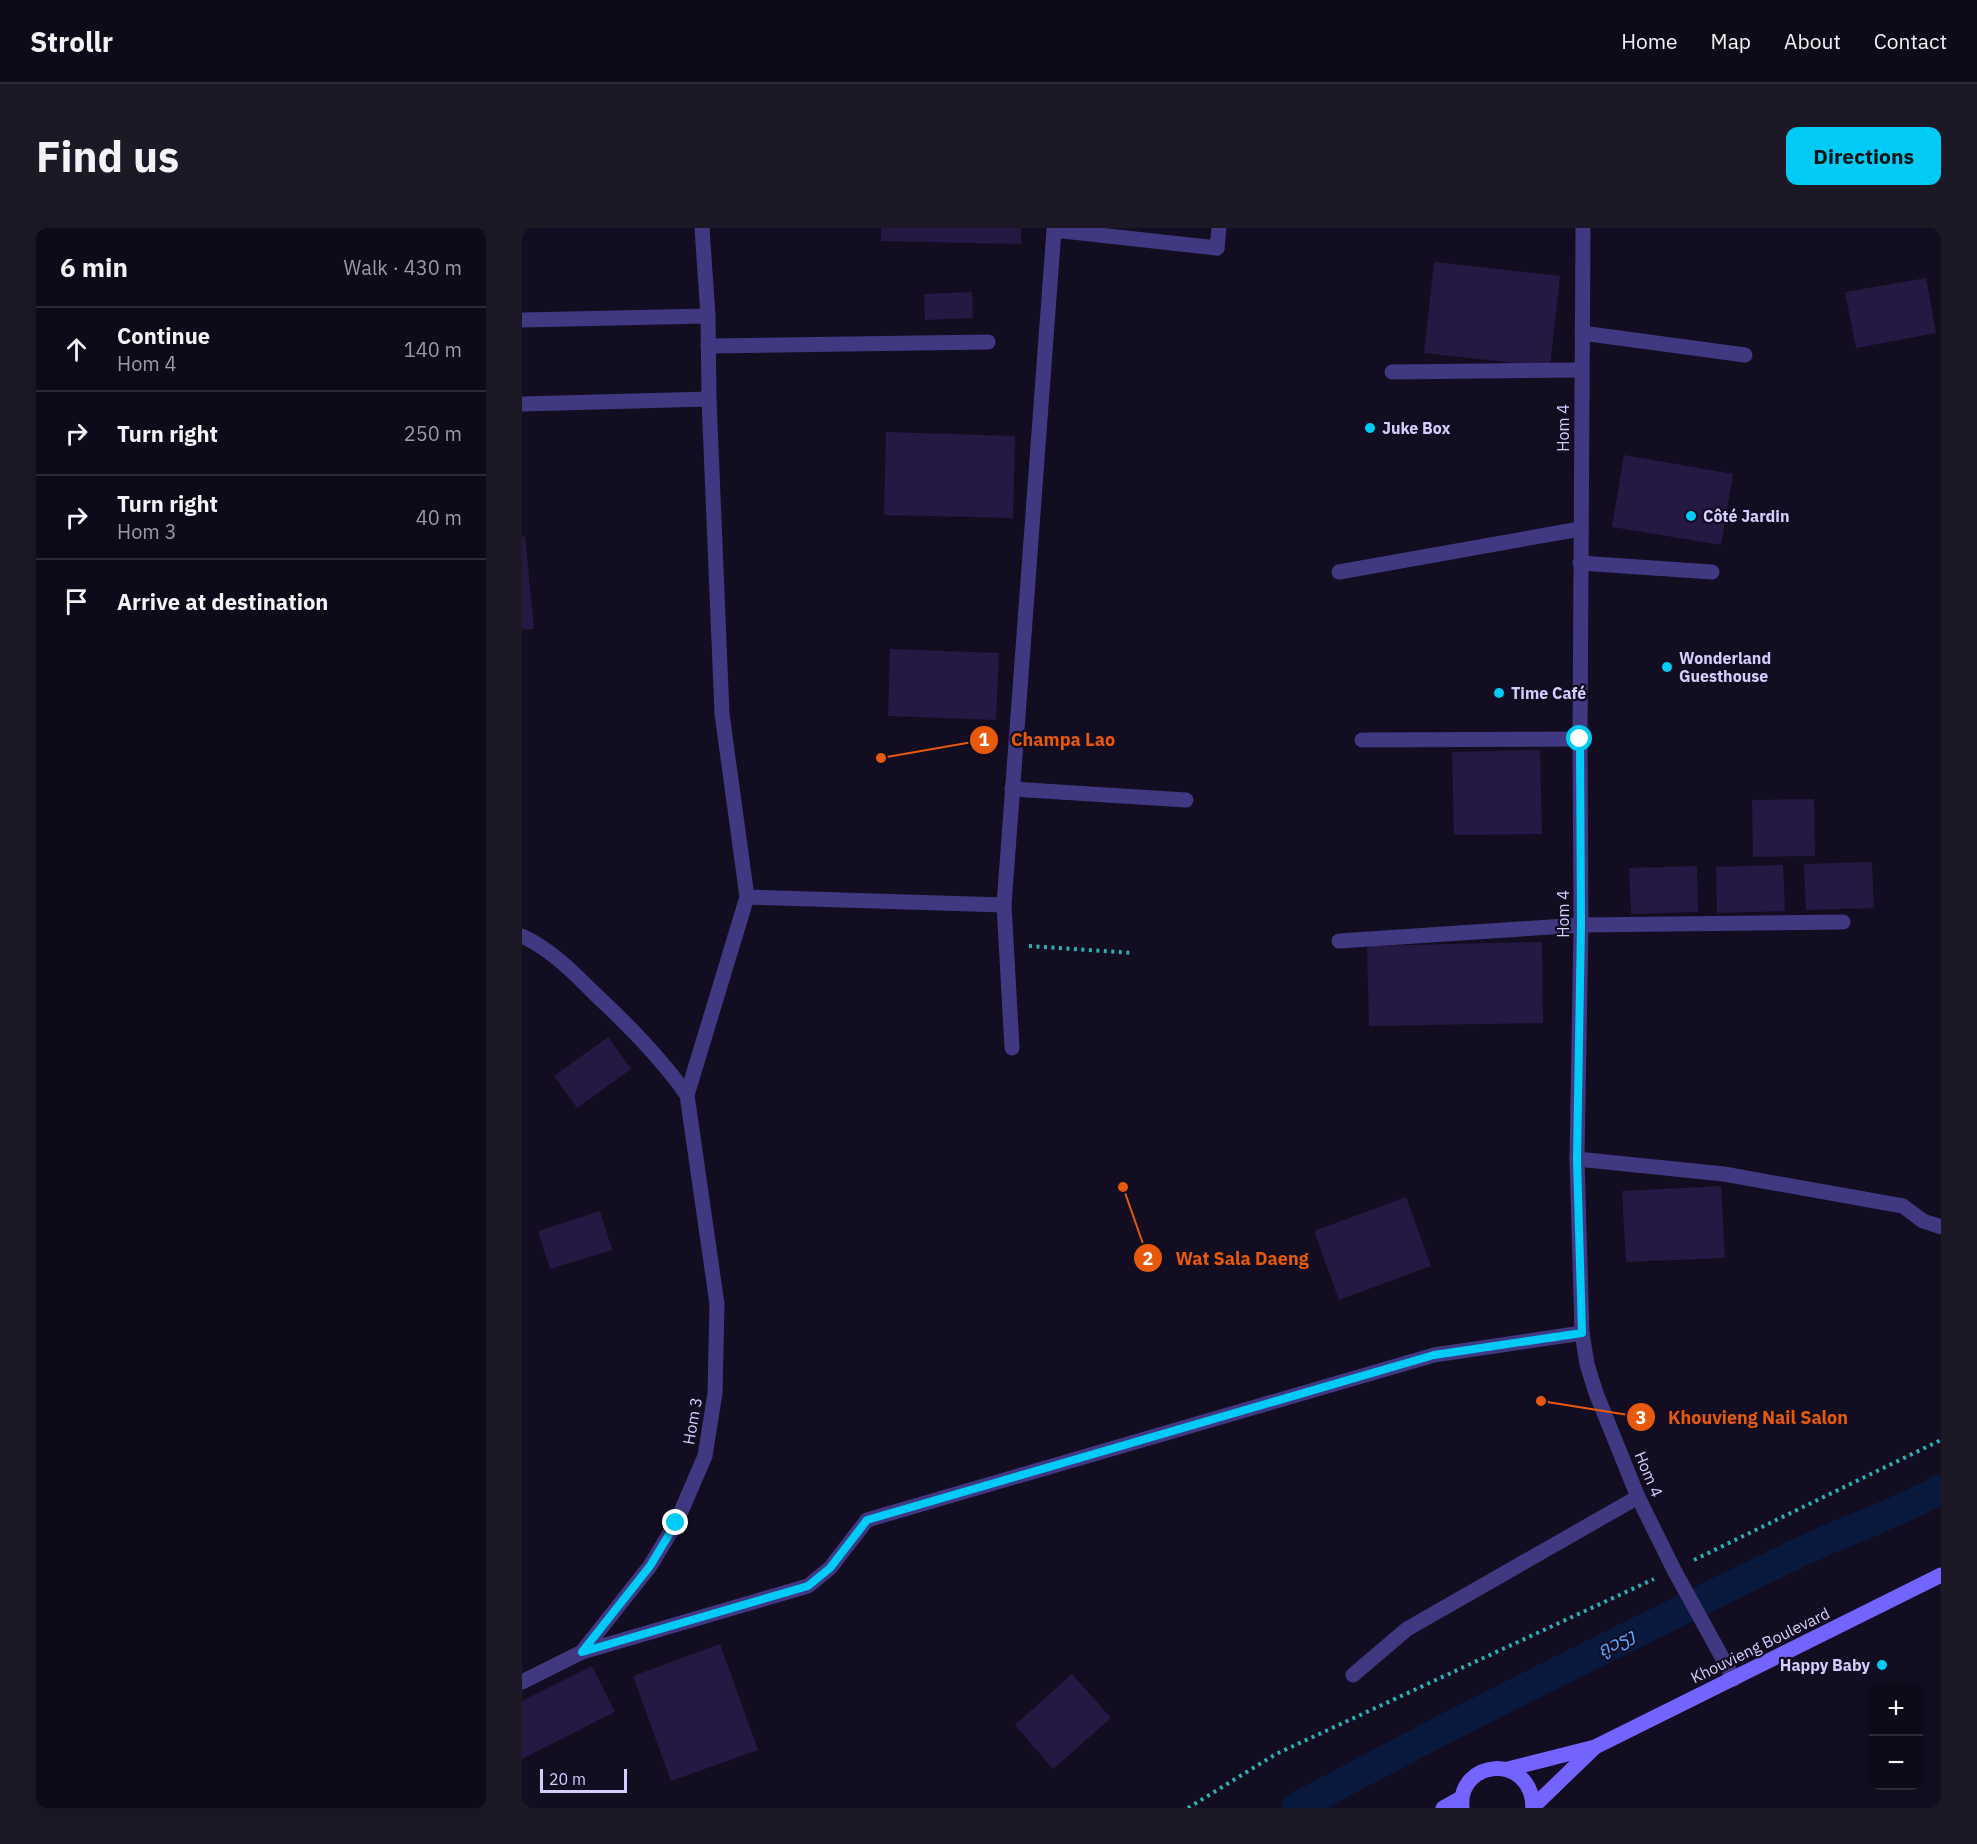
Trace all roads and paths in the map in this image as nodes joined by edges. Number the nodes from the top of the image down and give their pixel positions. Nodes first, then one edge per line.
1 (702, 228) edge
2 (1219, 228) edge
3 (1583, 228) edge
4 (1054, 229) edge
5 (708, 316) junction
6 (522, 320) edge
7 (1581, 333) junction
8 (988, 342) dead end
9 (708, 346) junction
10 (1745, 355) dead end
11 (1581, 370) junction
12 (1392, 372) dead end
13 (709, 399) junction
14 (522, 404) edge
15 (1581, 529) junction
16 (1580, 564) junction
17 (1339, 572) dead end
18 (1712, 572) dead end
19 (1580, 739) junction
20 (1362, 740) dead end
21 (1012, 789) junction
22 (1186, 800) dead end
23 (747, 897) junction
24 (1004, 905) junction
25 (1843, 922) dead end
26 (1581, 925) junction
27 (522, 936) edge
28 (1339, 941) dead end
29 (1007, 945) junction
30 (1133, 953) dead end
31 (1012, 1048) dead end
32 (687, 1095) junction
33 (1577, 1159) junction
34 (1941, 1227) edge
35 (1582, 1333) junction
36 (1941, 1440) edge
37 (1638, 1497) junction
38 (1677, 1575) junction
39 (1941, 1575) edge
40 (582, 1652) junction
41 (1353, 1675) dead end
42 (1734, 1679) junction
43 (522, 1682) edge
44 (1594, 1747) junction
45 (1508, 1769) junction
46 (1462, 1803) edge
47 (1188, 1808) edge
48 (1443, 1808) edge
49 (1533, 1808) edge

1 - 5 street
2 - 4 street
3 - 7 street, Hom 4
4 - 21 street
5 - 6 street
5 - 9 street
7 - 10 street
7 - 11 street, Hom 4
8 - 9 street
9 - 13 street
11 - 12 street
11 - 15 street, Hom 4
13 - 14 street
13 - 23 street
15 - 16 street, Hom 4
15 - 17 street
16 - 18 street
16 - 19 street, Hom 4
19 - 20 street
19 - 26 street, Hom 4
21 - 22 street
21 - 24 street
23 - 24 street
23 - 32 street
24 - 29 street
25 - 26 street
26 - 28 street
26 - 33 street, Hom 4
27 - 32 street
29 - 30 path
29 - 31 street
32 - 40 street, Hom 3
33 - 34 street
33 - 35 street, Hom 4
35 - 37 street, Hom 4
35 - 40 street
36 - 38 path
37 - 38 street, Hom 4
37 - 41 street
38 - 42 street, Hom 4
38 - 47 path
39 - 42 street, Khouvieng Boulevard
40 - 43 street, Hom 3
42 - 44 street, Khouvieng Boulevard
44 - 45 street, Khouvieng Boulevard
44 - 49 street, Khouvieng Boulevard
45 - 46 street, Khouvieng Boulevard
45 - 49 street
46 - 48 street

